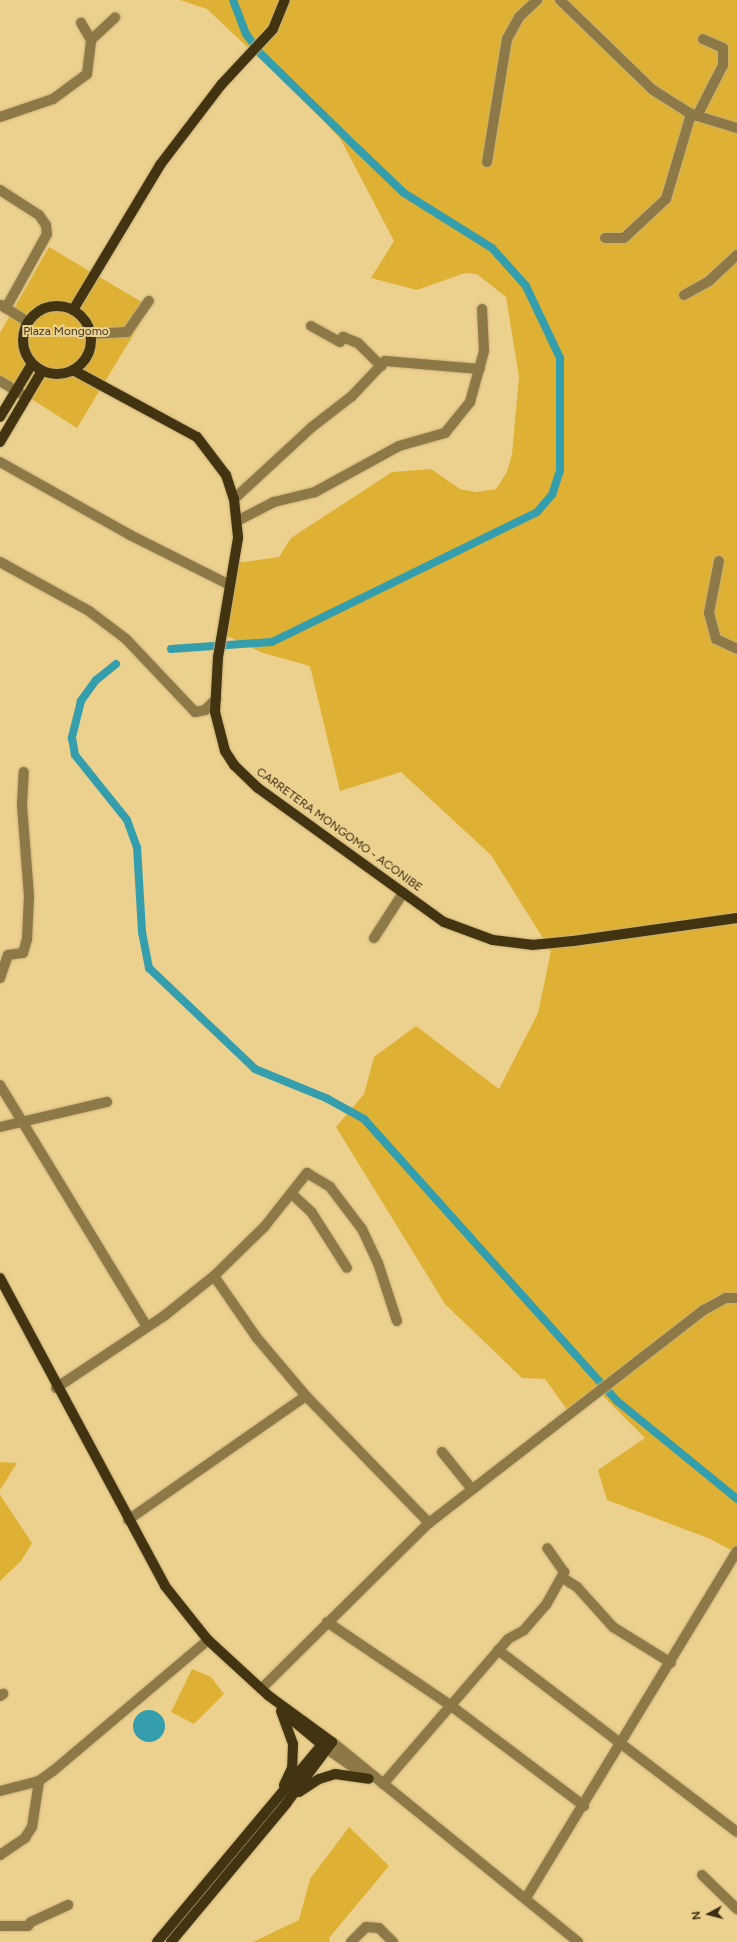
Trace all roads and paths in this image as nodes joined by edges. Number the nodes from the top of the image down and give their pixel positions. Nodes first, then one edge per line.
1 (285, 0) edge
2 (537, 0) edge
3 (560, 0) edge
4 (115, 18) dead end
5 (81, 23) dead end
6 (703, 39) dead end
7 (91, 40) junction
8 (694, 115) junction
9 (0, 117) edge
10 (737, 128) edge
11 (487, 162) dead end
12 (0, 190) edge
13 (605, 238) dead end
14 (737, 255) edge
15 (684, 294) dead end
16 (149, 301) dead end
17 (3, 306) edge
18 (482, 309) dead end
19 (73, 310) junction
20 (28, 322) junction
21 (311, 326) dead end
22 (90, 334) junction
23 (83, 362) junction
24 (32, 364) junction
25 (381, 366) junction
26 (480, 369) junction
27 (73, 370) junction
28 (42, 371) junction
29 (0, 381) edge
30 (98, 382) junction
31 (16, 391) junction
32 (27, 397) junction
33 (0, 417) edge
34 (0, 442) edge
35 (0, 462) edge
36 (234, 499) junction
37 (237, 521) junction
38 (719, 561) dead end
39 (0, 562) edge
40 (230, 585) junction
41 (737, 649) edge
42 (216, 699) junction
43 (24, 772) dead end
44 (403, 893) junction
45 (737, 918) edge
46 (374, 938) dead end
47 (0, 978) edge
48 (0, 1085) edge
49 (107, 1102) dead end
50 (20, 1123) junction
51 (0, 1127) edge
52 (293, 1195) junction
53 (347, 1268) dead end
54 (214, 1276) junction
55 (0, 1278) edge
56 (737, 1298) edge
57 (397, 1321) dead end
58 (147, 1327) junction
59 (56, 1388) junction
60 (306, 1396) junction
61 (442, 1452) dead end
62 (471, 1488) junction
63 (128, 1520) junction
64 (429, 1523) junction
65 (547, 1548) dead end
66 (737, 1551) edge
67 (563, 1578) junction
68 (327, 1622) junction
69 (208, 1640) junction
70 (498, 1650) junction
71 (671, 1663) junction
72 (261, 1689) junction
73 (269, 1696) junction
74 (450, 1705) junction
75 (281, 1711) junction
76 (327, 1744) junction
77 (620, 1744) junction
78 (369, 1779) junction
79 (39, 1781) junction
80 (383, 1784) junction
81 (0, 1791) edge
82 (282, 1801) junction
83 (584, 1806) junction
84 (737, 1832) edge
85 (0, 1855) edge
86 (702, 1875) dead end
87 (526, 1898) junction
88 (68, 1905) dead end
89 (737, 1909) edge
90 (0, 1926) edge
91 (157, 1942) edge
92 (171, 1942) edge
93 (351, 1942) edge
94 (393, 1942) edge
95 (578, 1942) edge

1 - 19 main road
2 - 11 street
3 - 8 street
4 - 7 street
5 - 7 street
6 - 8 street
7 - 9 street
8 - 10 street
8 - 13 street
12 - 17 street
14 - 15 street
16 - 22 street
17 - 20 street
18 - 26 street
19 - 20 main road
19 - 22 main road
20 - 24 main road
21 - 25 street
22 - 23 main road
23 - 27 main road
23 - 30 main road, CARRETERA MONGOMO - ACONIBE
24 - 28 main road
24 - 31 main road
25 - 26 street
25 - 36 street
26 - 37 street
27 - 28 main road
27 - 30 main road, CARRETERA MONGOMO - ACONIBE
28 - 32 main road
29 - 31 street
30 - 36 main road, CARRETERA MONGOMO - ACONIBE
31 - 32 street
31 - 33 main road
32 - 34 main road
35 - 40 street
36 - 37 main road, CARRETERA MONGOMO - ACONIBE
37 - 40 main road, CARRETERA MONGOMO - ACONIBE
38 - 41 street
39 - 42 street
40 - 42 main road, CARRETERA MONGOMO - ACONIBE
42 - 44 main road, CARRETERA MONGOMO - ACONIBE
43 - 47 street
44 - 45 main road, CARRETERA MONGOMO - ACONIBE
44 - 46 street
48 - 50 street
49 - 50 street
50 - 51 street
50 - 58 street
52 - 53 street
52 - 54 street
52 - 57 street
54 - 58 street
54 - 60 street
55 - 59 main road
56 - 62 street
58 - 59 street
59 - 63 main road
60 - 63 street
60 - 64 street
61 - 62 street
62 - 64 street
63 - 69 main road
64 - 68 street
65 - 67 street
66 - 71 street
67 - 70 street
67 - 71 street
68 - 72 street
68 - 74 street
69 - 72 main road
69 - 79 street
70 - 74 street
70 - 77 street
71 - 77 street
72 - 73 main road
73 - 75 main road
73 - 76 main road
74 - 80 street
74 - 83 street
75 - 76 main road
75 - 82 main road
76 - 78 street
76 - 80 street
76 - 82 main road
77 - 83 street
77 - 84 street
78 - 80 street
78 - 82 main road
79 - 81 street
79 - 85 street
80 - 87 street
82 - 91 main road
82 - 92 main road
83 - 87 street
86 - 89 street
87 - 95 street
88 - 90 street
93 - 94 street

